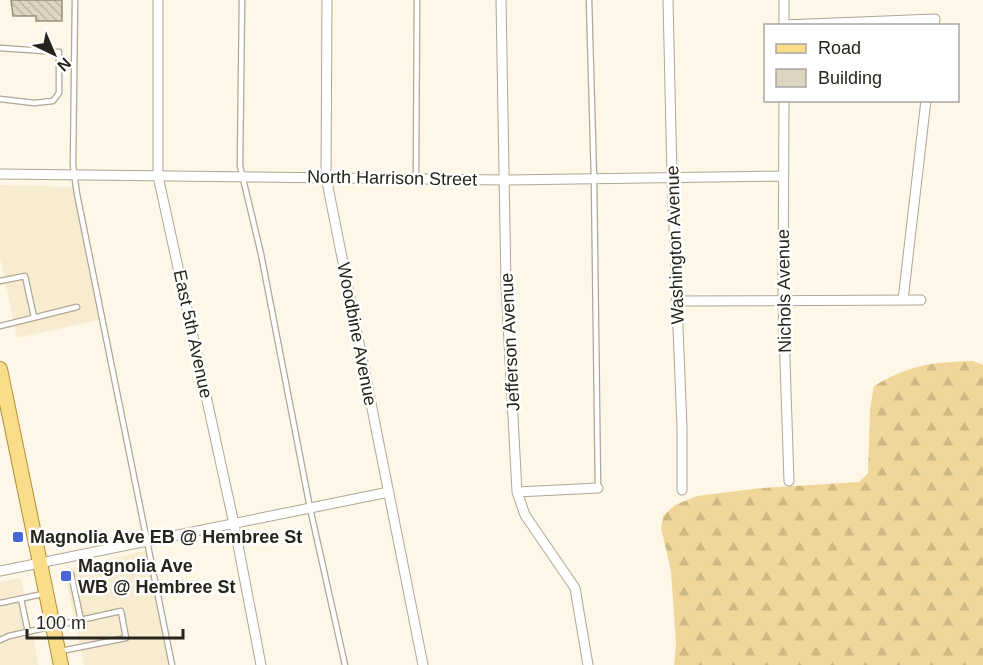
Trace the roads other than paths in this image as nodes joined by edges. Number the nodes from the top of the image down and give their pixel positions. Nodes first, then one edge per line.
1 (75, 0) edge
2 (158, 0) edge
3 (242, 0) edge
4 (327, 0) edge
5 (417, 0) edge
6 (501, 0) edge
7 (589, 0) edge
8 (668, 0) edge
9 (784, 0) edge
10 (935, 22) edge
11 (784, 24) edge
12 (834, 24) edge
13 (0, 48) edge
14 (0, 99) edge
15 (784, 102) edge
16 (926, 102) edge
17 (0, 174) edge
18 (74, 175) junction
19 (158, 176) junction
20 (783, 176) junction
21 (244, 177) junction
22 (326, 177) junction
23 (672, 177) junction
24 (416, 178) junction
25 (594, 178) junction
26 (504, 180) junction
27 (0, 281) edge
28 (903, 300) junction
29 (921, 300) dead end
30 (676, 301) junction
31 (783, 301) junction
32 (77, 307) dead end
33 (34, 317) junction
34 (0, 326) edge
35 (0, 369) edge
36 (789, 481) dead end
37 (598, 488) joint
38 (682, 490) dead end
39 (389, 492) junction
40 (517, 492) junction
41 (310, 508) junction
42 (234, 524) junction
43 (148, 541) junction
44 (40, 563) junction
45 (0, 571) edge
46 (71, 574) dead end
47 (46, 593) junction
48 (21, 599) junction
49 (0, 603) edge
50 (81, 620) junction
51 (52, 626) junction
52 (28, 632) junction
53 (0, 636) edge
54 (9, 636) junction
55 (0, 640) edge
56 (60, 658) edge
57 (172, 665) edge
58 (261, 665) edge
59 (345, 665) edge
60 (423, 665) edge
61 (588, 665) edge

1 - 18 lane
2 - 19 street, East 5th Avenue
3 - 21 lane
4 - 22 street, Woodbine Avenue
5 - 24 lane
6 - 26 street, Jefferson Avenue
7 - 25 lane
8 - 23 street, Washington Avenue
9 - 11 street
10 - 12 street
13 - 14 lane
15 - 20 street, Nichols Avenue
16 - 28 street
17 - 18 street, North Harrison Street
18 - 19 street, North Harrison Street
18 - 43 lane
19 - 21 street, North Harrison Street
19 - 42 street, East 5th Avenue
20 - 23 street, North Harrison Street
20 - 31 street, Nichols Avenue
21 - 22 street, North Harrison Street
21 - 41 lane
22 - 24 street, North Harrison Street
22 - 39 street, Woodbine Avenue
23 - 25 street, North Harrison Street
23 - 30 street, Washington Avenue
24 - 26 street, North Harrison Street
25 - 26 street, North Harrison Street
25 - 37 lane
26 - 40 street, Jefferson Avenue
27 - 33 lane
28 - 29 street
28 - 31 street
30 - 31 street
30 - 38 street, Washington Avenue
31 - 36 street, Nichols Avenue
32 - 33 lane
33 - 34 lane
35 - 44 main road
37 - 40 street
39 - 41 street
39 - 60 street, Woodbine Avenue
40 - 61 street, Jefferson Avenue
41 - 42 street
41 - 59 lane
42 - 43 street
42 - 58 street, East 5th Avenue
43 - 44 street
43 - 57 lane
44 - 45 street
44 - 47 main road
46 - 50 lane
47 - 48 lane
47 - 51 main road
48 - 49 lane
48 - 52 lane
50 - 51 lane
50 - 56 lane
51 - 52 lane
51 - 56 main road
52 - 54 lane
53 - 54 lane
54 - 55 lane

